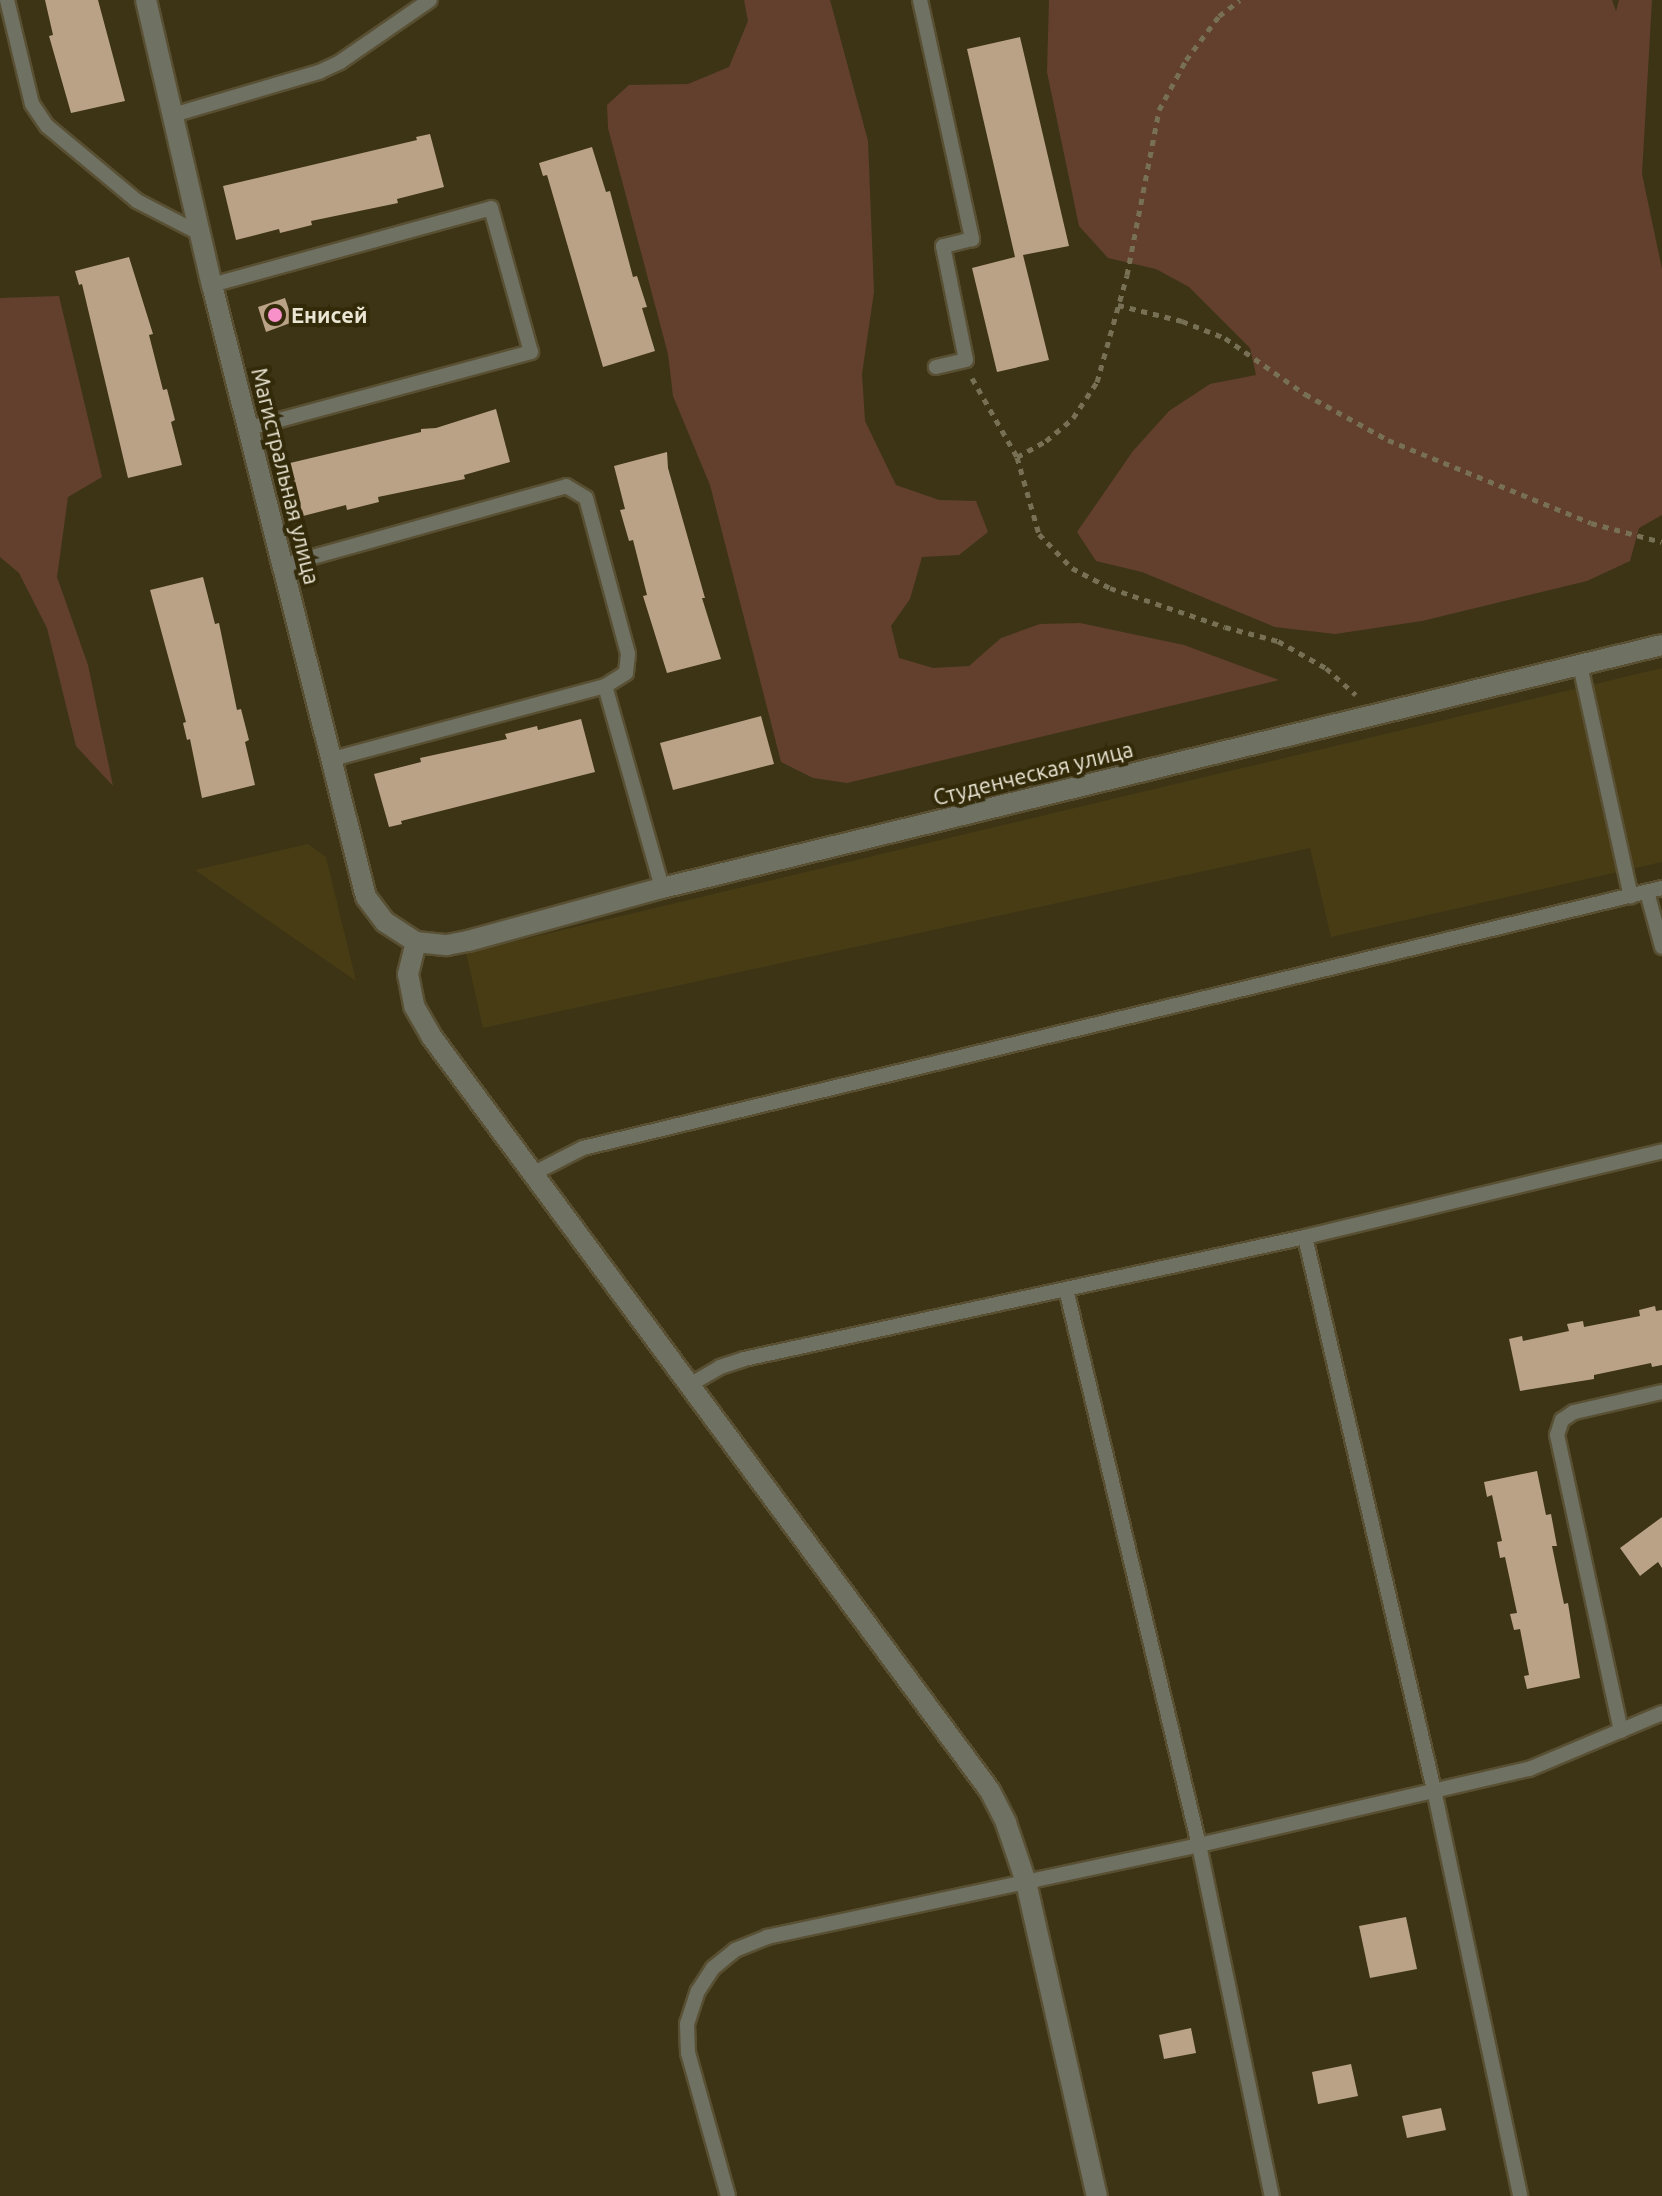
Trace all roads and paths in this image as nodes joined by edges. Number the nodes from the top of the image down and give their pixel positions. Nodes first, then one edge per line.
1 (7, 0) edge
2 (146, 0) edge
3 (430, 0) edge
4 (920, 0) edge
5 (1240, 0) edge
6 (173, 115) junction
7 (199, 233) junction
8 (212, 285) junction
9 (1118, 305) junction
10 (966, 360) junction
11 (936, 367) dead end
12 (249, 428) junction
13 (1017, 457) junction
14 (1662, 542) edge
15 (284, 565) junction
16 (1662, 645) edge
17 (1580, 665) junction
18 (605, 686) junction
19 (1378, 714) junction
20 (332, 759) junction
21 (662, 888) junction
22 (1655, 890) edge
23 (1631, 896) junction
24 (416, 942) junction
25 (1662, 947) edge
26 (1662, 1151) edge
27 (534, 1173) junction
28 (1305, 1237) junction
29 (1066, 1289) junction
30 (691, 1384) junction
31 (1662, 1392) edge
32 (1662, 1713) edge
33 (1621, 1731) junction
34 (1434, 1790) junction
35 (1199, 1845) junction
36 (1026, 1882) junction
37 (728, 2196) edge
38 (1097, 2196) edge
39 (1272, 2196) edge
40 (1520, 2196) edge

1 - 7 lane
2 - 6 street, Магистральная улица
3 - 6 lane
4 - 10 lane
5 - 9 path
6 - 7 street, Магистральная улица
7 - 8 street, Магистральная улица
8 - 12 street, Магистральная улица
8 - 12 lane
9 - 13 path
9 - 14 path
10 - 11 lane
10 - 13 path
12 - 15 street, Магистральная улица
13 - 19 path
15 - 18 lane
15 - 20 street, Магистральная улица
16 - 17 street, Студенческая улица
17 - 19 street, Студенческая улица
17 - 23 lane
18 - 20 lane
18 - 21 lane
19 - 21 street, Студенческая улица
20 - 24 street, Магистральная улица
21 - 24 street, Студенческая улица
22 - 23 lane
22 - 25 lane
23 - 27 lane
24 - 27 street
26 - 28 lane
27 - 30 street
28 - 29 lane
28 - 34 lane
29 - 30 lane
29 - 35 lane
30 - 36 street
31 - 33 lane
32 - 33 lane
33 - 34 lane
34 - 35 lane
34 - 40 lane
35 - 36 lane
35 - 39 lane
36 - 37 lane
36 - 38 street

